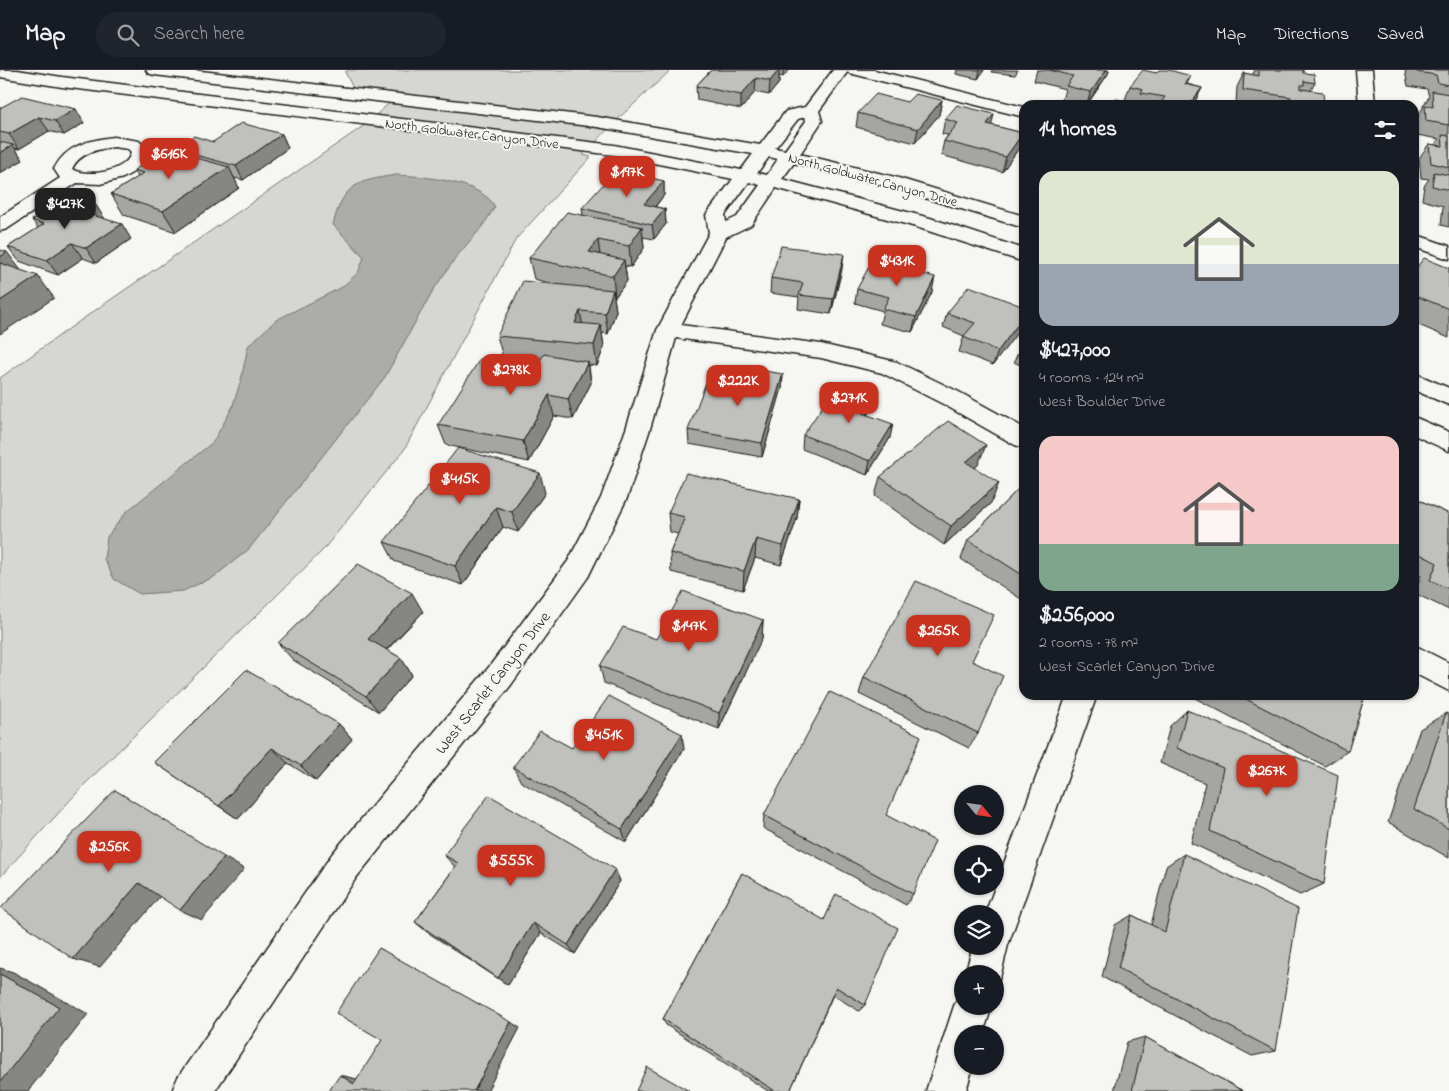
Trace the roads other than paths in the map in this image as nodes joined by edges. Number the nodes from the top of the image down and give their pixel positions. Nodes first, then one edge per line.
1 (154, 70) edge
2 (841, 70) edge
3 (855, 70) edge
4 (1364, 70) edge
5 (0, 72) edge
6 (1366, 100) edge
7 (811, 111) junction
8 (1019, 111) edge
9 (754, 164) junction
10 (780, 169) junction
11 (72, 178) dead end
12 (1019, 220) edge
13 (0, 225) edge
14 (719, 233) junction
15 (1419, 242) edge
16 (1449, 253) edge
17 (1019, 254) edge
18 (668, 330) junction
19 (1419, 383) edge
20 (1449, 397) edge
21 (1419, 427) edge
22 (1019, 436) edge
23 (1449, 442) edge
24 (1419, 661) edge
25 (1449, 678) edge
26 (1080, 700) edge
27 (1004, 909) edge
28 (954, 1065) edge
29 (192, 1091) edge
30 (946, 1091) edge

1 - 9 street, North Goldwater Canyon Drive
2 - 7 street
3 - 8 street
4 - 6 street
5 - 9 street, North Goldwater Canyon Drive
7 - 9 street, West Scarlet Canyon Drive
7 - 10 street
9 - 10 street, North Goldwater Canyon Drive
9 - 10 street, North Goldwater Canyon Drive
9 - 14 street, West Scarlet Canyon Drive
10 - 12 street, North Goldwater Canyon Drive
10 - 14 street
10 - 17 street, North Goldwater Canyon Drive
11 - 13 street
14 - 18 street, West Scarlet Canyon Drive
15 - 16 street
18 - 22 street
18 - 29 street, West Scarlet Canyon Drive
19 - 20 street
21 - 23 street
24 - 25 street
26 - 27 street
28 - 30 street

